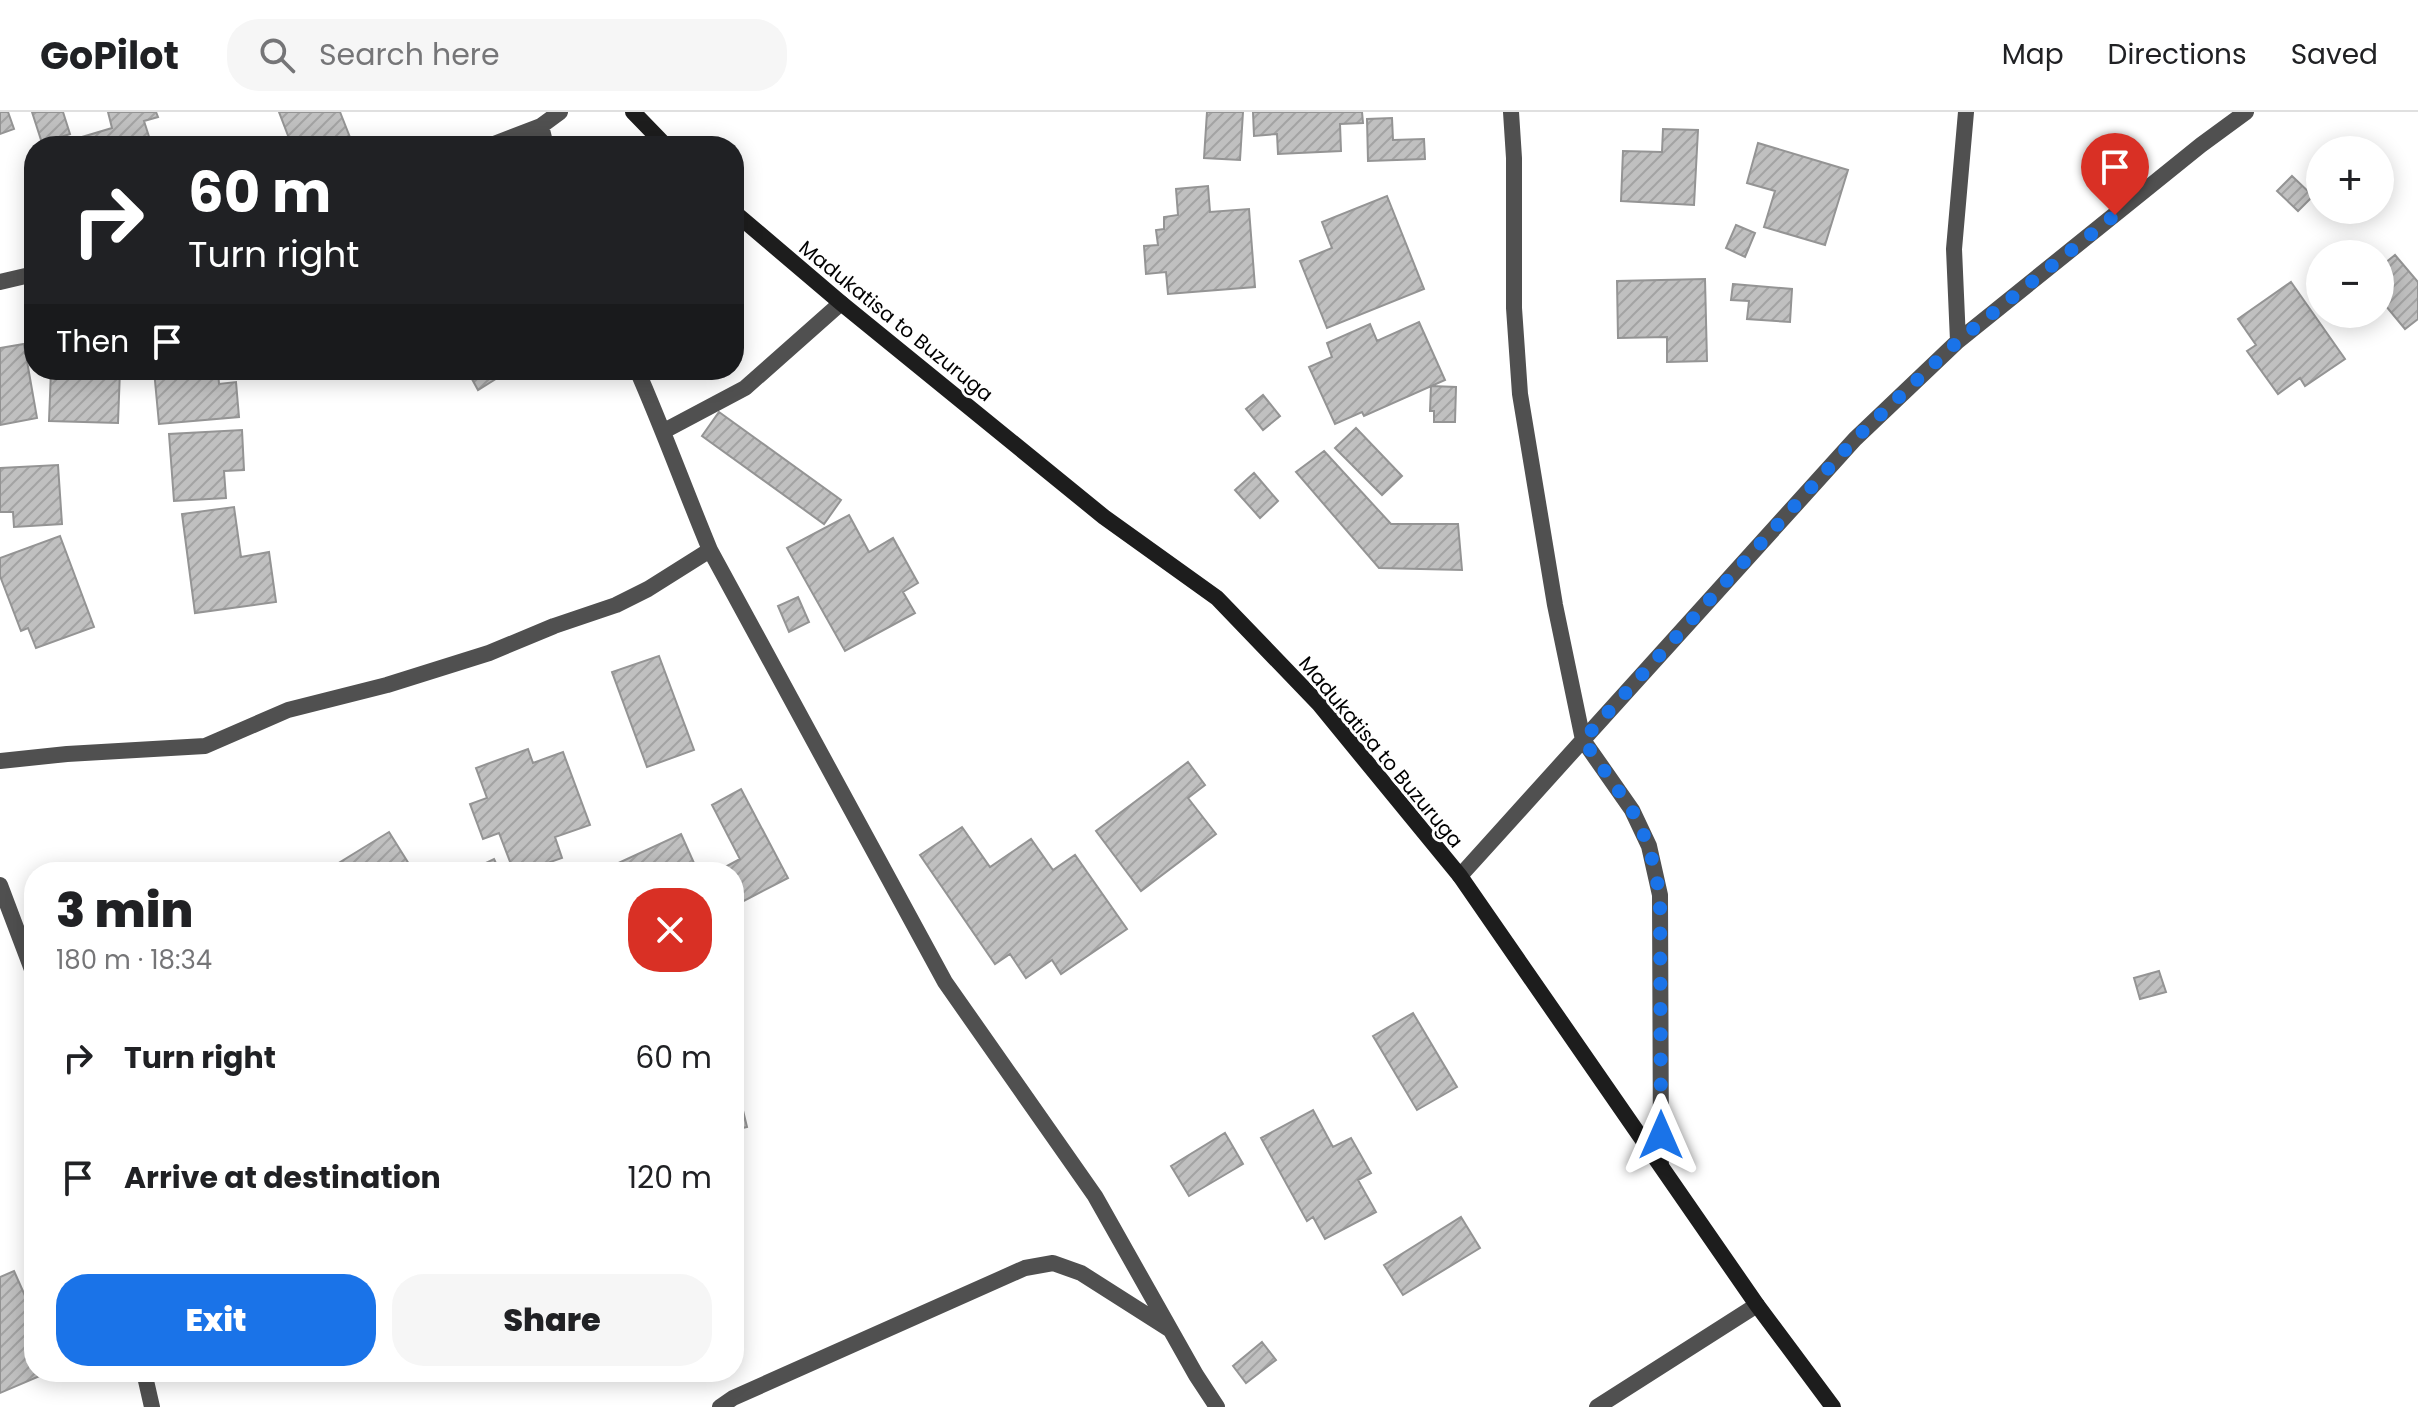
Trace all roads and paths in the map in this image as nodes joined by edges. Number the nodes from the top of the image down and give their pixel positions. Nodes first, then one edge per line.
1 (560, 112) edge
2 (633, 112) edge
3 (1511, 112) edge
4 (1966, 112) edge
5 (2246, 112) edge
6 (541, 126) junction
7 (515, 136) edge
8 (544, 136) edge
9 (656, 136) edge
10 (744, 221) edge
11 (24, 276) edge
12 (0, 282) edge
13 (841, 303) junction
14 (1958, 341) junction
15 (641, 380) edge
16 (664, 431) junction
17 (710, 550) junction
18 (1583, 740) junction
19 (0, 761) edge
20 (1460, 876) junction
21 (0, 885) edge
22 (24, 949) edge
23 (1661, 1165) junction
24 (1757, 1305) junction
25 (1173, 1331) junction
26 (146, 1382) edge
27 (152, 1407) edge
28 (720, 1407) edge
29 (1217, 1407) edge
30 (1597, 1407) edge
31 (1833, 1407) edge

1 - 6 street
2 - 9 main road
3 - 18 street
4 - 14 street
5 - 14 street
6 - 7 street
6 - 8 street
10 - 13 main road, Madukatisa to Buzuruga
11 - 12 street
13 - 16 street
13 - 20 main road, Madukatisa to Buzuruga
14 - 18 street
15 - 16 street
16 - 17 street
17 - 19 street
17 - 25 street
18 - 20 street
18 - 23 street
20 - 23 main road, Madukatisa to Buzuruga
21 - 22 street
23 - 24 main road, Madukatisa to Buzuruga
24 - 30 street
24 - 31 main road, Madukatisa to Buzuruga
25 - 28 street
25 - 29 street
26 - 27 street

